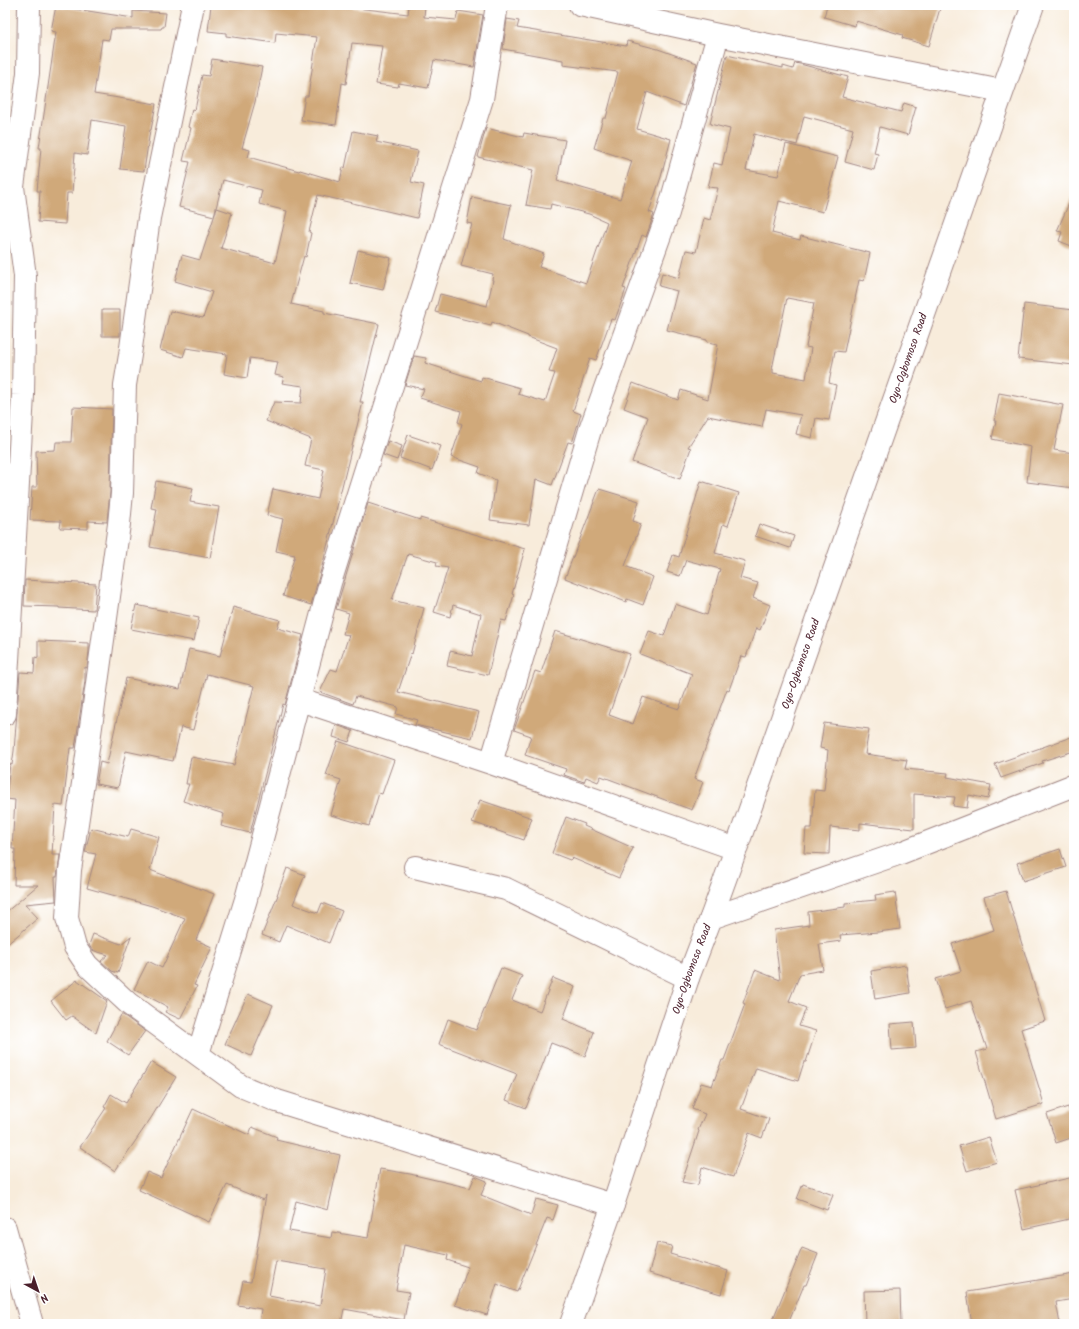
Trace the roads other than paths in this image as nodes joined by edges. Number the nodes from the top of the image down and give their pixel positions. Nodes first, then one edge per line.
1 (29, 5) edge
2 (193, 5) edge
3 (497, 5) edge
4 (580, 5) edge
5 (1033, 5) edge
6 (718, 35) junction
7 (1002, 91) junction
8 (300, 700) junction
9 (5, 714) edge
10 (491, 763) junction
11 (1074, 785) edge
12 (736, 849) junction
13 (414, 867) dead end
14 (711, 918) junction
15 (688, 978) junction
16 (198, 1054) junction
17 (613, 1205) junction
18 (5, 1228) edge
19 (32, 1324) edge
20 (571, 1324) edge

1 - 9 main road
2 - 16 main road
3 - 8 main road
4 - 6 main road
5 - 7 main road, Oyo-Ogbomoso Road
6 - 7 main road
6 - 10 main road
7 - 12 main road, Oyo-Ogbomoso Road
8 - 10 main road
8 - 16 main road
10 - 12 main road
11 - 14 main road
12 - 14 main road, Oyo-Ogbomoso Road
13 - 15 main road
14 - 15 main road, Oyo-Ogbomoso Road
15 - 17 main road, Oyo-Ogbomoso Road
16 - 17 main road
17 - 20 main road, Oyo-Ogbomoso Road
18 - 19 main road

